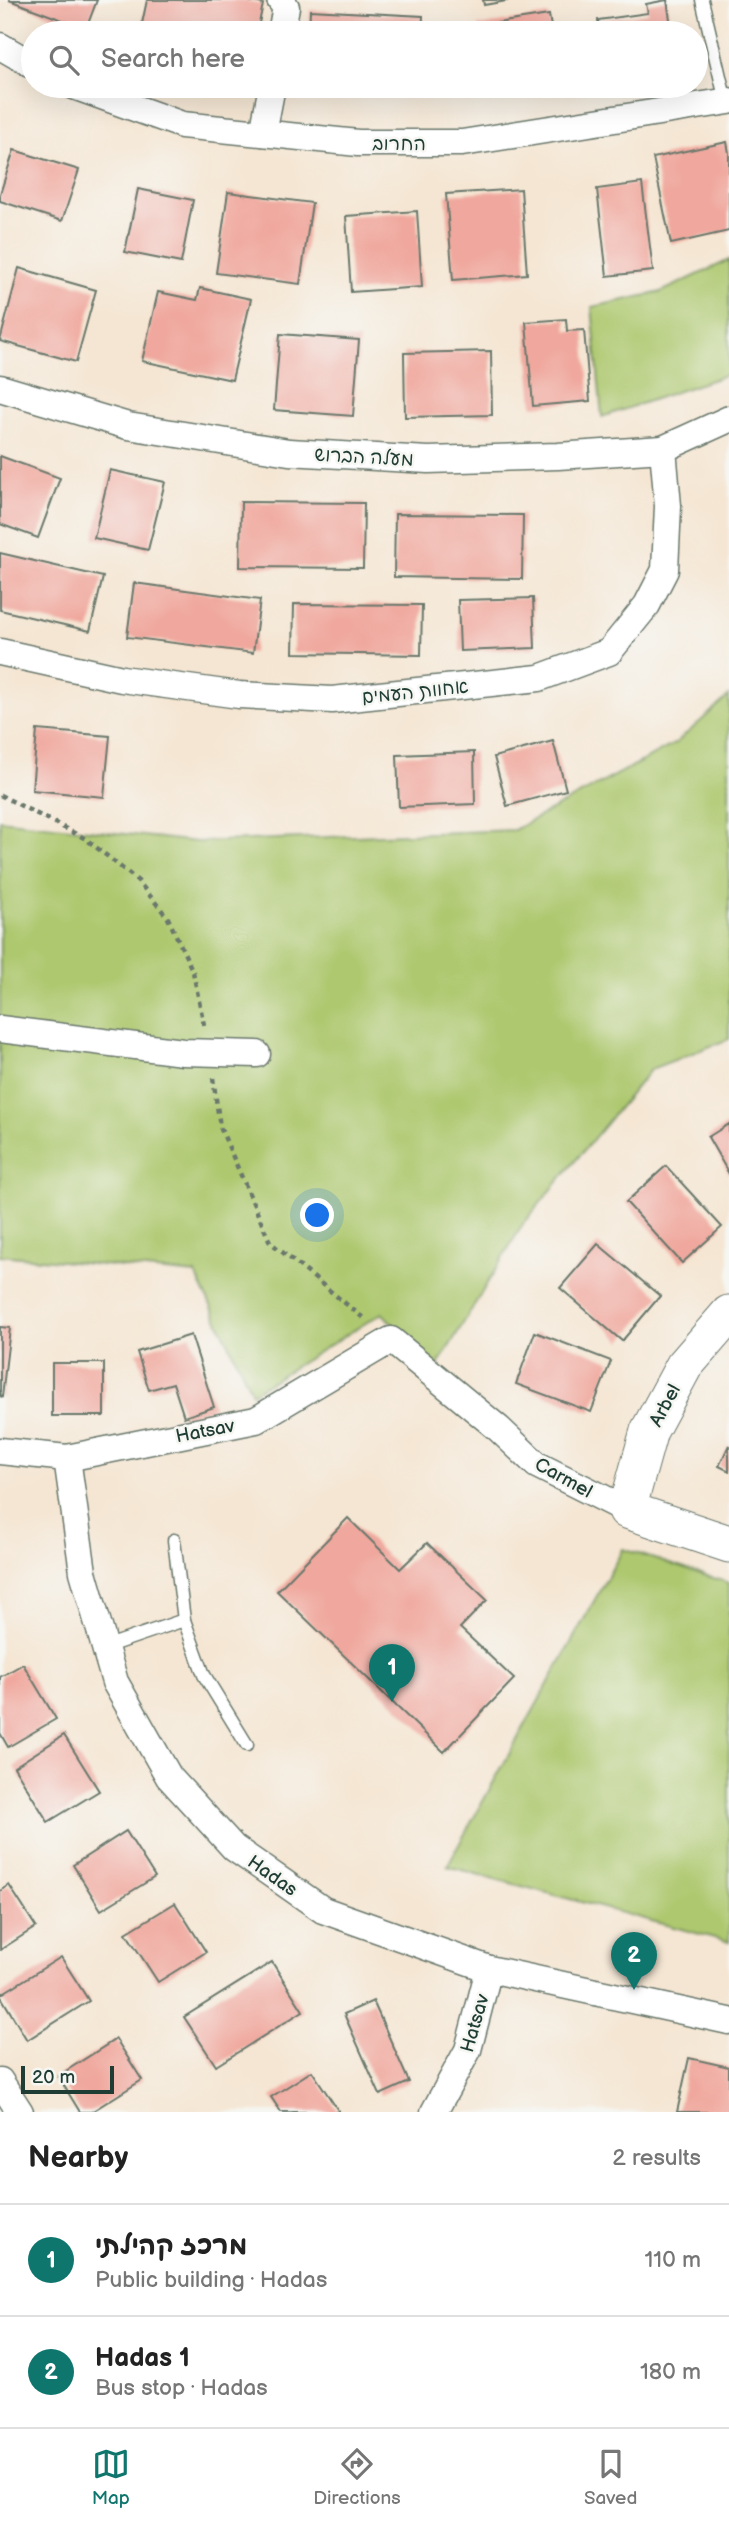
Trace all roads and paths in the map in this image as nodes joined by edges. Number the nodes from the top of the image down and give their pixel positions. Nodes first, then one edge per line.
1 (280, 0) edge
2 (702, 0) edge
3 (283, 21) edge
4 (707, 21) edge
5 (708, 23) edge
6 (0, 46) edge
7 (21, 58) edge
8 (107, 98) edge
9 (270, 98) edge
10 (728, 101) edge
11 (263, 133) junction
12 (0, 388) edge
13 (729, 419) edge
14 (663, 449) junction
15 (0, 652) edge
16 (0, 1029) edge
17 (257, 1054) dead end
18 (729, 1314) edge
19 (391, 1340) joint
20 (0, 1451) edge
21 (67, 1458) junction
22 (627, 1510) junction
23 (173, 1540) dead end
24 (729, 1544) edge
25 (184, 1619) junction
26 (105, 1647) junction
27 (247, 1745) dead end
28 (489, 1969) junction
29 (729, 2021) edge
30 (0, 2081) edge
31 (20, 2112) edge
32 (434, 2112) edge

1 - 3 street
2 - 4 lane
5 - 10 lane
6 - 7 street
8 - 11 street, החרוב
9 - 11 street
10 - 11 street, החרוב
12 - 14 street, מעלה הברוש
13 - 14 street, מעלה הברוש
14 - 15 street, אחוות העמים
16 - 17 street
18 - 22 street, Arbel
19 - 21 street, Hatsav
19 - 22 street, Carmel
20 - 21 street, Hatsav
21 - 26 street, Hadas
22 - 24 street, Carmel
23 - 25 lane
25 - 26 lane
25 - 27 lane
26 - 28 street, Hadas
28 - 29 street, Hadas
28 - 32 street, Hatsav
30 - 31 street

